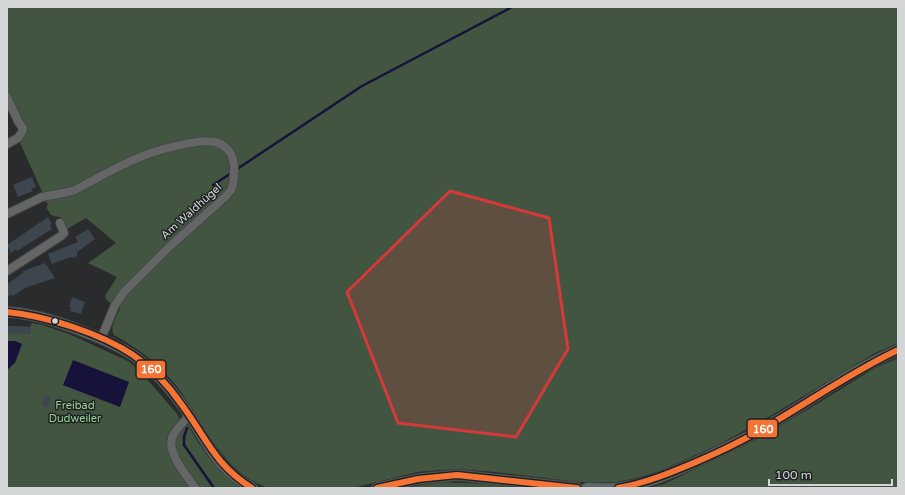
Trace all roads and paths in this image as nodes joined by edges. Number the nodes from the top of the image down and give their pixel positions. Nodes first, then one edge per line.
1 (7, 97) edge
2 (7, 144) edge
3 (7, 214) edge
4 (60, 223) dead end
5 (7, 271) edge
6 (7, 312) edge
7 (101, 339) junction
8 (898, 350) edge
9 (189, 416) junction
10 (248, 487) edge
11 (195, 488) edge
12 (377, 488) edge
13 (577, 488) edge
14 (587, 488) edge

1 - 2 street
3 - 7 street, Am Waldhügel
4 - 5 street
6 - 7 main road
7 - 9 main road
8 - 14 main road
9 - 10 main road
9 - 11 street
12 - 13 main road

